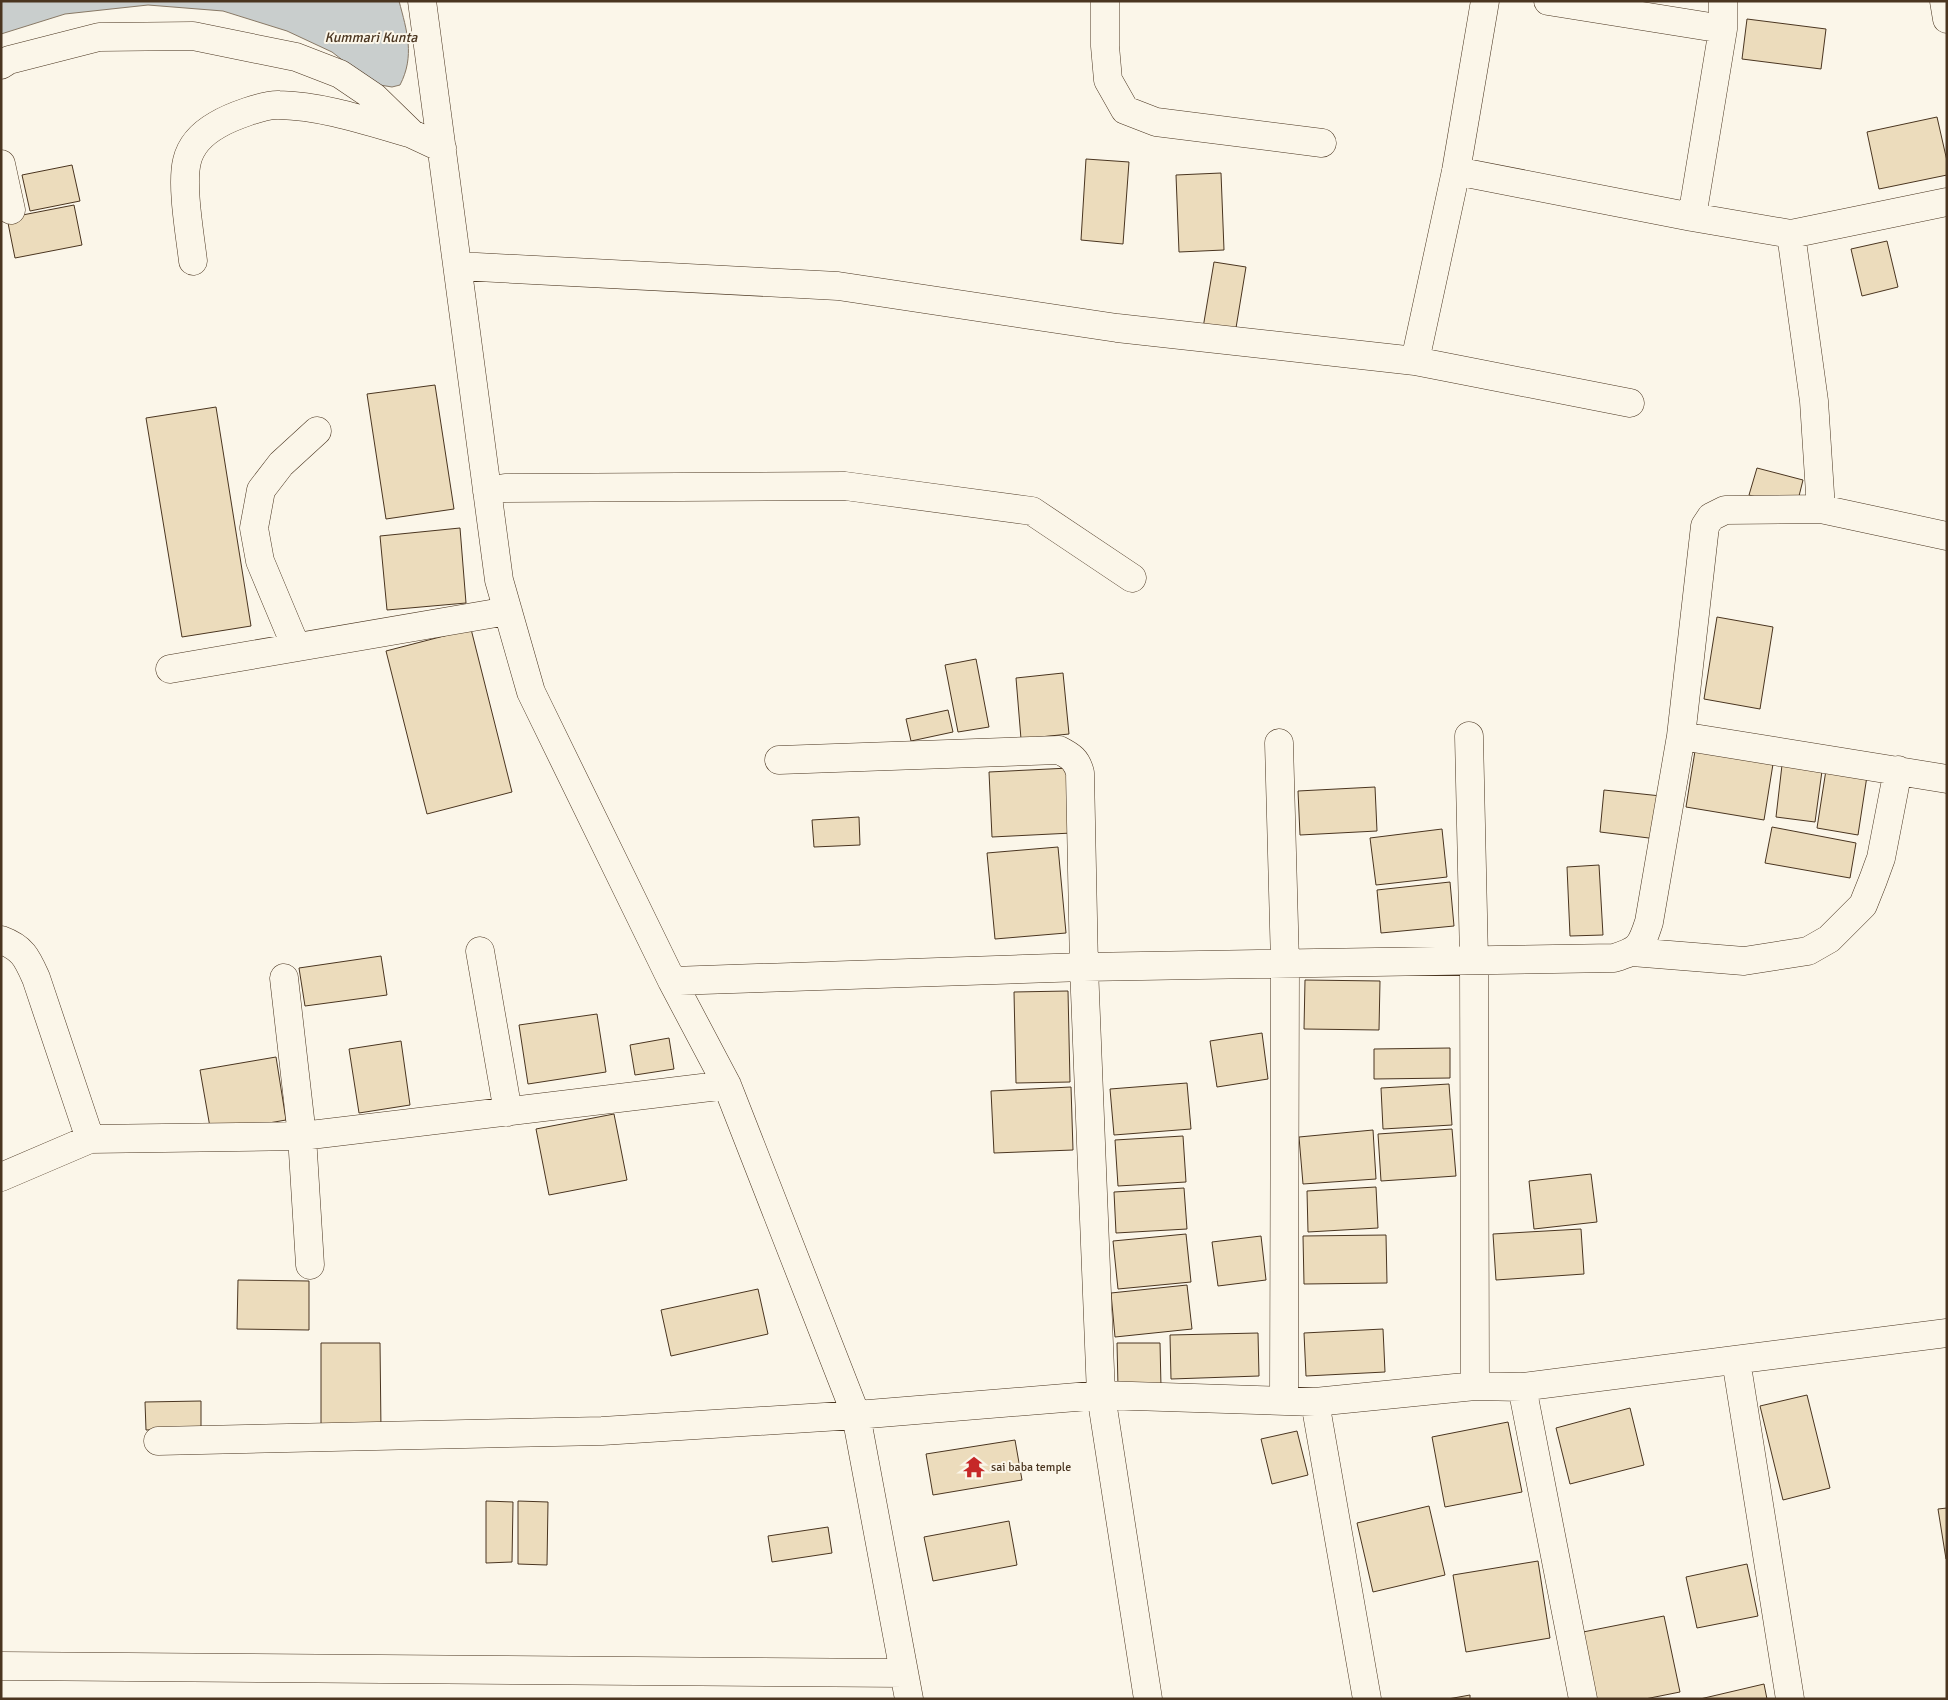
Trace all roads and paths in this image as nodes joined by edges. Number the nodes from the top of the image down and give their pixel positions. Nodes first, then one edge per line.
1 (422, 1) edge
2 (1105, 1) edge
3 (1485, 1) edge
4 (1548, 1) edge
5 (1724, 1) edge
6 (1944, 1) edge
7 (1947, 19) edge
8 (1723, 28) junction
9 (1, 65) edge
10 (412, 134) junction
11 (1322, 142) dead end
12 (442, 148) junction
13 (1, 164) edge
14 (1456, 171) junction
15 (1947, 202) edge
16 (11, 210) dead end
17 (1692, 217) junction
18 (1791, 234) junction
19 (193, 260) dead end
20 (458, 266) junction
21 (1415, 361) junction
22 (1630, 403) dead end
23 (317, 431) dead end
24 (487, 491) junction
25 (1821, 509) junction
26 (1947, 536) edge
27 (1132, 578) dead end
28 (508, 611) junction
29 (296, 647) junction
30 (170, 669) dead end
31 (1469, 736) dead end
32 (1681, 736) junction
33 (1279, 743) dead end
34 (779, 760) dead end
35 (1898, 770) junction
36 (1947, 779) edge
37 (1, 940) edge
38 (480, 951) dead end
39 (1632, 952) junction
40 (1474, 959) junction
41 (1285, 964) junction
42 (1084, 967) junction
43 (284, 978) dead end
44 (672, 981) junction
45 (728, 1085) junction
46 (508, 1112) junction
47 (302, 1136) junction
48 (90, 1139) junction
49 (1, 1177) edge
50 (310, 1265) dead end
51 (1947, 1333) edge
52 (1736, 1360) junction
53 (1475, 1386) junction
54 (1522, 1387) junction
55 (1101, 1395) junction
56 (1284, 1400) junction
57 (1315, 1402) junction
58 (856, 1415) junction
59 (158, 1441) dead end
60 (1, 1666) edge
61 (907, 1686) edge
62 (1148, 1699) edge
63 (1367, 1699) edge
64 (1583, 1699) edge
65 (1790, 1699) edge

1 - 12 street
2 - 11 street
3 - 14 street
4 - 8 street
5 - 8 street
6 - 7 street
8 - 17 street
9 - 10 street
10 - 12 street
10 - 19 street
12 - 20 street
13 - 16 street
14 - 17 street
14 - 21 street
15 - 18 street
17 - 18 street
18 - 25 street
20 - 21 street
20 - 24 street
21 - 22 street
23 - 29 street
24 - 27 street
24 - 28 street
25 - 26 street
25 - 32 street
28 - 29 street
28 - 44 street
29 - 30 street
31 - 40 street
32 - 35 street
32 - 39 street
33 - 41 street
34 - 42 street
35 - 36 street
35 - 39 street
37 - 48 street
38 - 46 street
39 - 40 street
40 - 41 street
40 - 53 street
41 - 42 street
41 - 56 street
42 - 44 street
42 - 55 street
43 - 47 street
44 - 45 street
45 - 46 street
45 - 58 street
46 - 47 street
47 - 48 street
47 - 50 street
48 - 49 street
51 - 52 street
52 - 54 street
52 - 65 street
53 - 54 street
53 - 57 street
54 - 64 street
55 - 56 street
55 - 58 street
55 - 62 street
56 - 57 street
57 - 63 street
58 - 59 street
58 - 61 street
60 - 61 street

